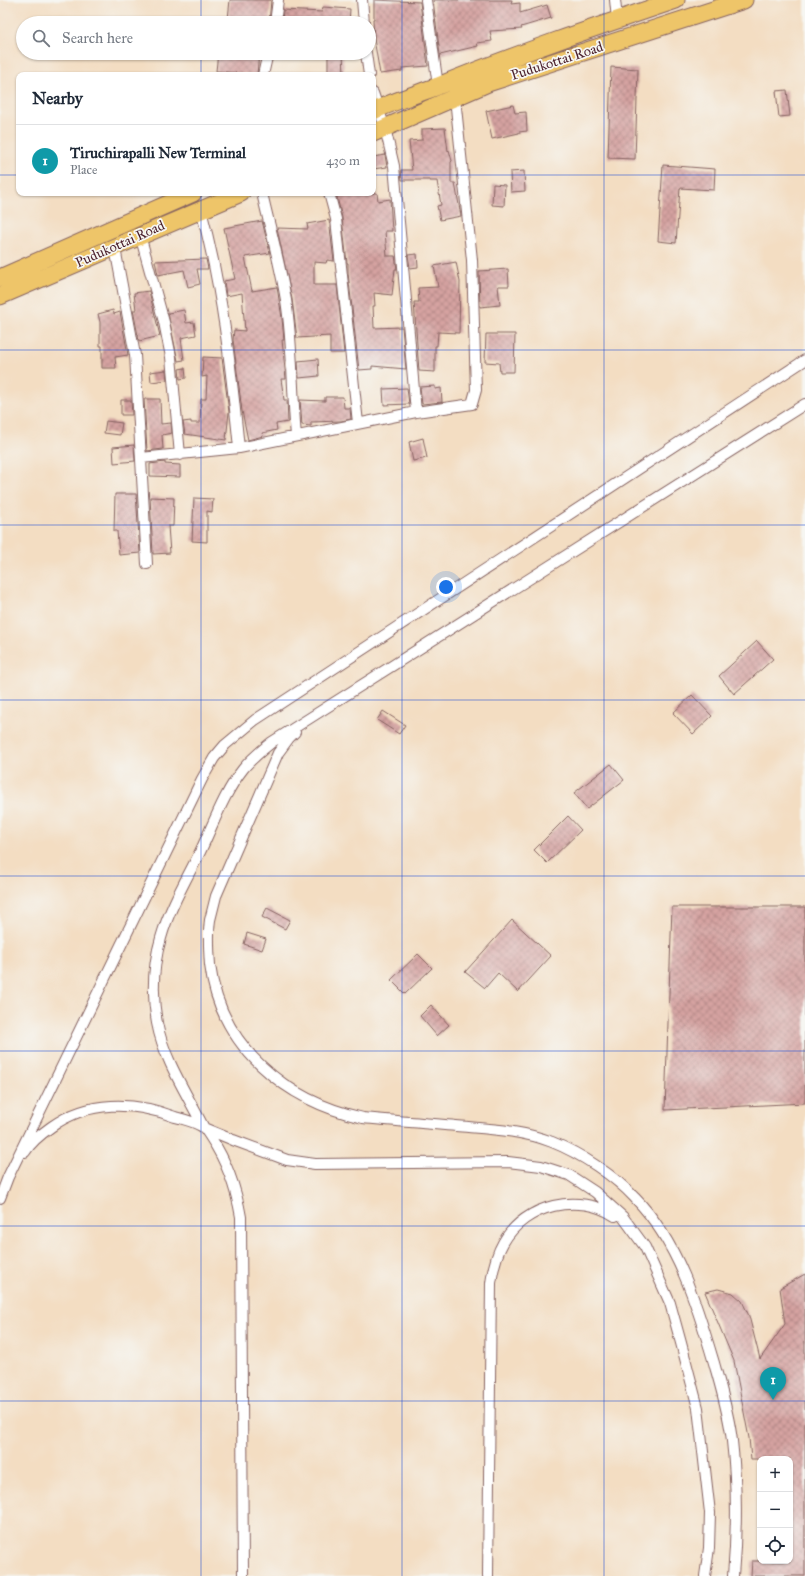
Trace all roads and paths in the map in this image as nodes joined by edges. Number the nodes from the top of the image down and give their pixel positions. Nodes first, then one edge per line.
1 (278, 0) edge
2 (362, 0) edge
3 (426, 0) edge
4 (615, 0) edge
5 (676, 0) edge
6 (744, 0) edge
7 (276, 16) edge
8 (363, 16) edge
9 (617, 19) junction
10 (266, 60) edge
11 (367, 60) edge
12 (264, 72) edge
13 (368, 72) edge
14 (438, 86) junction
15 (454, 98) junction
16 (376, 104) edge
17 (376, 111) edge
18 (379, 131) edge
19 (186, 196) edge
20 (233, 196) edge
21 (263, 196) edge
22 (330, 196) edge
23 (201, 210) junction
24 (140, 235) junction
25 (115, 248) junction
26 (0, 278) edge
27 (0, 296) edge
28 (805, 360) edge
29 (805, 404) edge
30 (416, 412) junction
31 (358, 423) junction
32 (296, 436) junction
33 (239, 448) junction
34 (180, 455) junction
35 (141, 458) junction
36 (147, 564) dead end
37 (313, 716) junction
38 (204, 1128) junction
39 (8, 1177) junction
40 (0, 1198) edge
41 (640, 1239) junction
42 (243, 1576) edge
43 (488, 1576) edge
44 (705, 1576) edge
45 (733, 1576) edge

1 - 7 street
2 - 8 street
3 - 14 street
4 - 9 street
5 - 9 highway, Pudukottai Road
6 - 15 highway, Pudukottai Road
9 - 14 highway, Pudukottai Road
10 - 12 street
11 - 13 street
14 - 16 highway, Pudukottai Road
15 - 18 highway, Pudukottai Road
15 - 30 street
17 - 18 street
18 - 30 street
19 - 26 highway, Pudukottai Road
20 - 23 highway, Pudukottai Road
21 - 32 street
22 - 31 street
23 - 24 highway, Pudukottai Road
23 - 33 street
24 - 25 highway, Pudukottai Road
24 - 34 street
25 - 27 highway, Pudukottai Road
25 - 35 street
28 - 39 street
29 - 37 street
30 - 31 street
31 - 32 street
32 - 33 street
33 - 34 street
34 - 35 street
35 - 36 street
37 - 38 street
37 - 45 street
38 - 39 street
38 - 41 street
38 - 42 street
39 - 40 street
41 - 43 street
41 - 44 street

